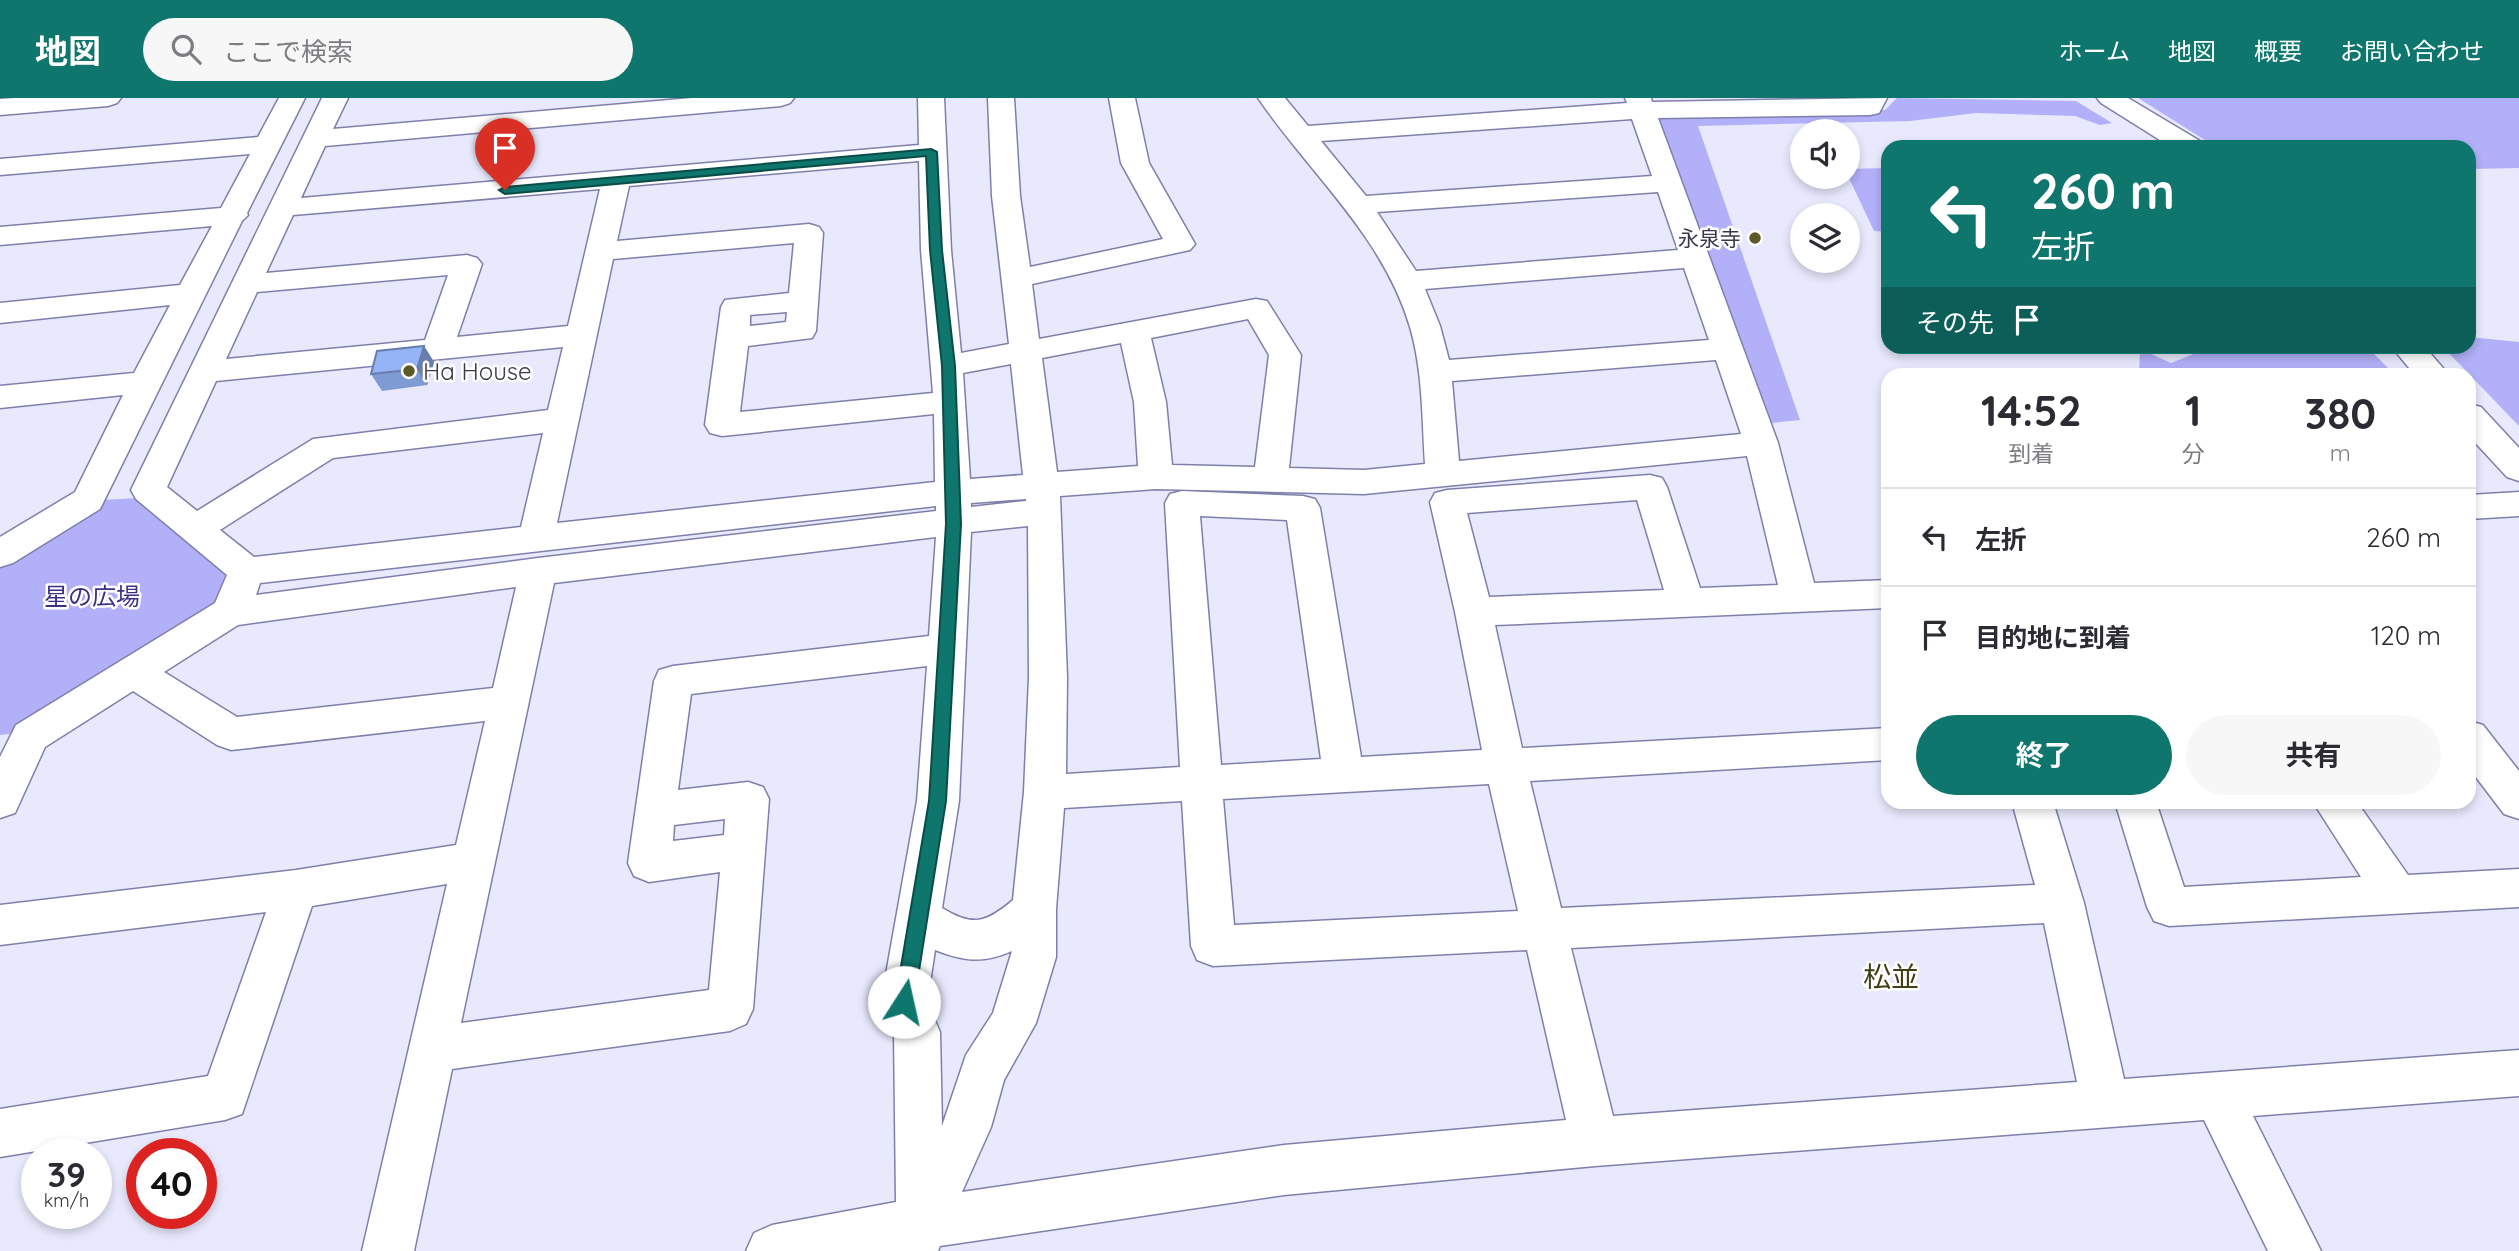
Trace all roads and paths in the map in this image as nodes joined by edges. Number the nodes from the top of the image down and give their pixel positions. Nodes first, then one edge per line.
1 (108, 98) edge
2 (292, 98) edge
3 (335, 98) edge
4 (781, 98) edge
5 (931, 98) edge
6 (1002, 98) edge
7 (1122, 98) edge
8 (1271, 98) edge
9 (1874, 98) edge
10 (2110, 98) edge
11 (637, 104) edge
12 (1641, 104) edge
13 (6, 107) edge
14 (1301, 134) junction
15 (315, 139) junction
16 (2179, 140) edge
17 (268, 144) junction
18 (931, 152) junction
19 (0, 167) edge
20 (615, 181) junction
21 (1667, 183) junction
22 (1359, 205) junction
23 (282, 208) junction
24 (234, 215) junction
25 (0, 236) edge
26 (600, 251) junction
27 (1693, 258) junction
28 (1015, 279) junction
29 (1406, 281) junction
30 (246, 284) junction
31 (192, 293) junction
32 (0, 313) edge
33 (1134, 332) junction
34 (581, 335) junction
35 (438, 349) junction
36 (1726, 349) junction
37 (1024, 352) junction
38 (2413, 354) edge
39 (2426, 368) edge
40 (204, 372) junction
41 (1434, 372) junction
42 (145, 382) junction
43 (949, 384) junction
44 (0, 397) edge
45 (562, 420) junction
46 (2476, 423) edge
47 (1761, 443) junction
48 (2519, 469) edge
49 (1443, 474) junction
50 (1156, 477) junction
51 (1271, 480) junction
52 (1043, 498) junction
53 (2519, 504) edge
54 (2476, 507) edge
55 (953, 508) junction
56 (195, 529) junction
57 (0, 553) edge
58 (537, 555) junction
59 (247, 571) junction
60 (1881, 594) edge
61 (1798, 598) junction
62 (1686, 603) junction
63 (230, 612) junction
64 (1474, 612) junction
65 (946, 649) junction
66 (134, 672) junction
67 (510, 702) junction
68 (1881, 744) edge
69 (2476, 746) edge
70 (1505, 764) junction
71 (1343, 774) junction
72 (1203, 783) junction
73 (1045, 792) junction
74 (0, 801) edge
75 (2519, 802) edge
76 (2035, 809) edge
77 (2138, 809) edge
78 (2339, 809) edge
79 (474, 861) junction
80 (2519, 888) edge
81 (296, 889) junction
82 (2397, 894) junction
83 (2062, 903) junction
84 (1034, 909) junction
85 (919, 918) junction
86 (0, 925) edge
87 (1542, 927) junction
88 (433, 1049) junction
89 (2519, 1073) edge
90 (2216, 1094) junction
91 (2105, 1102) junction
92 (0, 1133) edge
93 (1595, 1142) junction
94 (918, 1237) edge
95 (388, 1251) edge
96 (772, 1251) edge
97 (2295, 1251) edge

1 - 13 street
2 - 17 street
3 - 15 street
4 - 11 street
5 - 18 street
6 - 28 street
7 - 28 street
8 - 14 street
9 - 12 street
10 - 16 street
11 - 15 street
12 - 14 street
12 - 21 street
14 - 22 street
15 - 23 street
17 - 19 street
17 - 24 street
18 - 20 street
18 - 43 street
20 - 23 street
20 - 26 street
21 - 22 street
21 - 27 street
22 - 29 street
23 - 30 street
24 - 25 street
24 - 31 street
26 - 34 street
26 - 43 street
27 - 29 street
27 - 36 street
28 - 37 street
29 - 41 street
30 - 35 street
30 - 40 street
31 - 32 street
31 - 42 street
33 - 37 street
33 - 50 street
33 - 51 street
34 - 35 street
34 - 45 street
35 - 40 street
36 - 41 street
36 - 47 street
37 - 43 street
37 - 52 street
38 - 39 street
40 - 56 street
41 - 49 street
42 - 44 street
42 - 57 street
43 - 55 street
45 - 56 street
45 - 58 street
46 - 48 street
47 - 49 street
47 - 61 street
49 - 51 street
50 - 51 street
50 - 52 street
52 - 55 street
52 - 73 street
53 - 54 street
55 - 58 street
55 - 65 street
56 - 59 street
58 - 59 street
58 - 63 street
58 - 67 street
59 - 63 street
60 - 61 street
61 - 62 street
62 - 64 street
62 - 64 street
63 - 66 street
64 - 70 street
65 - 85 street
65 - 88 street
66 - 67 street
66 - 74 street
67 - 79 street
68 - 70 street
69 - 75 street
70 - 71 street
70 - 87 street
71 - 72 street
71 - 72 street
72 - 73 street
72 - 87 street
73 - 84 street
76 - 83 street
77 - 82 street
78 - 82 street
79 - 81 street
79 - 88 street
80 - 82 street
81 - 86 street
81 - 92 street
83 - 87 street
83 - 91 street
84 - 85 street
84 - 94 street
85 - 94 street
87 - 93 street
88 - 95 street
89 - 90 street
90 - 91 street
90 - 97 street
91 - 93 street
93 - 94 street
94 - 96 street

